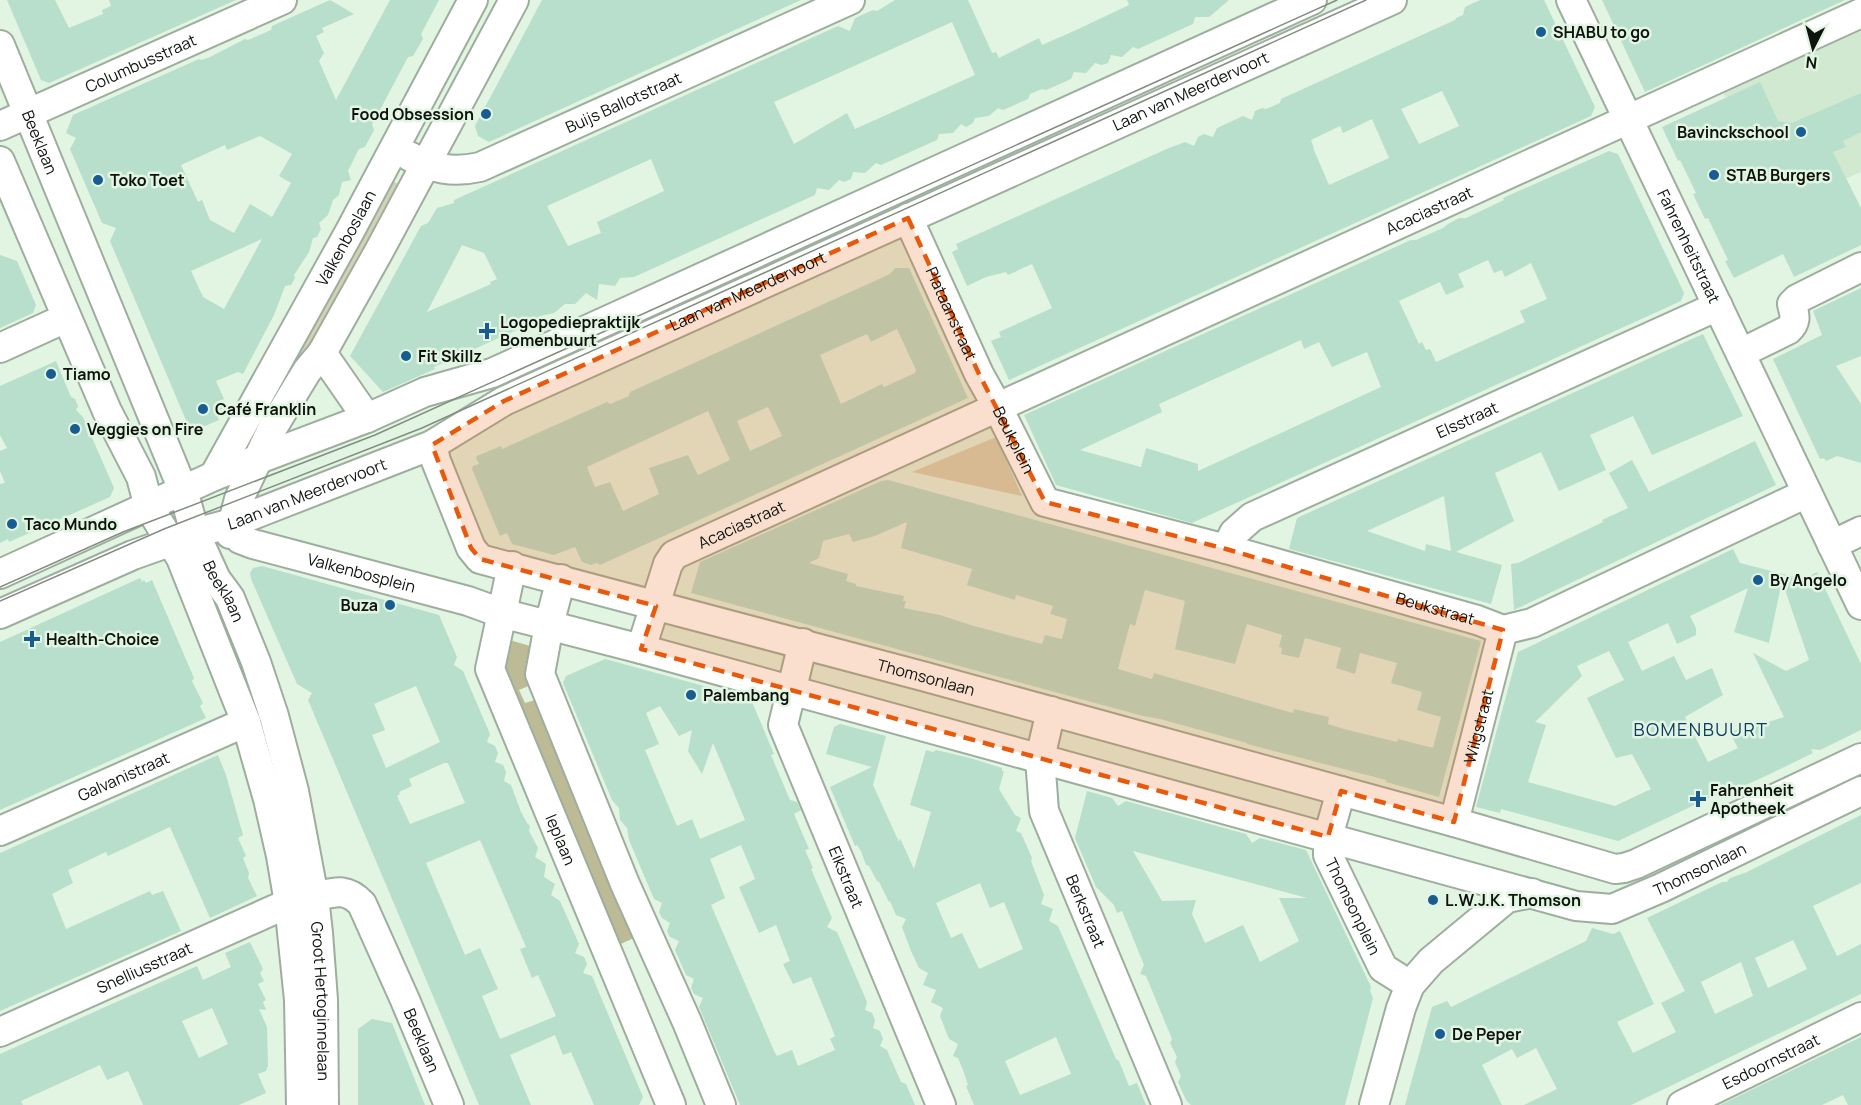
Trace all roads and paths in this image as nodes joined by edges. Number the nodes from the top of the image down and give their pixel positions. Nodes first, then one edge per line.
1 (282, 0) edge
2 (473, 0) edge
3 (514, 0) edge
4 (850, 0) edge
5 (1312, 0) edge
6 (1392, 0) edge
7 (1571, 0) edge
8 (1861, 13) edge
9 (0, 45) edge
10 (29, 113) junction
11 (1629, 119) junction
12 (0, 126) edge
13 (394, 148) junction
14 (0, 161) edge
15 (424, 165) junction
16 (908, 218) junction
17 (1861, 267) edge
18 (1718, 306) junction
19 (66, 318) junction
20 (0, 348) edge
21 (322, 353) junction
22 (1741, 353) junction
23 (998, 408) junction
24 (367, 418) junction
25 (432, 445) junction
26 (900, 451) joint
27 (258, 459) junction
28 (214, 476) junction
29 (183, 490) junction
30 (1807, 493) junction
31 (1045, 502) joint
32 (149, 507) junction
33 (232, 523) junction
34 (1861, 531) edge
35 (184, 538) junction
36 (1832, 545) junction
37 (1226, 549) junction
38 (512, 566) junction
39 (0, 574) edge
40 (561, 579) junction
41 (230, 598) junction
42 (1861, 605) edge
43 (656, 606) junction
44 (501, 613) junction
45 (0, 614) edge
46 (549, 625) junction
47 (1503, 630) junction
48 (802, 643) junction
49 (641, 649) junction
50 (791, 691) junction
51 (1052, 711) junction
52 (246, 722) junction
53 (1040, 758) junction
54 (1861, 758) edge
55 (1341, 791) junction
56 (1861, 791) edge
57 (1454, 822) junction
58 (0, 831) edge
59 (1328, 837) junction
60 (1546, 848) junction
61 (1532, 893) junction
62 (301, 900) junction
63 (1410, 985) junction
64 (1861, 1017) edge
65 (0, 1032) edge
66 (300, 1105) edge
67 (324, 1105) edge
68 (449, 1105) edge
69 (671, 1105) edge
70 (721, 1105) edge
71 (942, 1105) edge
72 (1167, 1105) edge
73 (1374, 1105) edge
74 (1682, 1105) edge

1 - 10 street, Columbusstraat
2 - 13 street, Valkenboslaan
3 - 15 street
4 - 15 street, Buijs Ballotstraat
5 - 24 street, Laan van Meerdervoort
6 - 16 street, Laan van Meerdervoort
7 - 11 street, Fahrenheitstraat
8 - 11 street, Acaciastraat
9 - 10 street, Beeklaan
10 - 12 street, Columbusstraat
10 - 29 street, Beeklaan
11 - 18 street, Fahrenheitstraat
11 - 23 street, Acaciastraat
13 - 15 street, Buijs Ballotstraat
13 - 28 street, Valkenboslaan
14 - 19 street, Beeklaan
15 - 21 street
16 - 23 street, Plataanstraat
16 - 25 street, Laan van Meerdervoort
17 - 22 street
18 - 22 street, Fahrenheitstraat
18 - 37 street, Elsstraat
19 - 20 street
19 - 32 street, Beeklaan
21 - 24 street
21 - 27 street
22 - 30 street, Fahrenheitstraat
23 - 26 street, Beukplein
23 - 31 street, Beukplein
24 - 27 street, Laan van Meerdervoort
25 - 33 street, Laan van Meerdervoort
25 - 38 street
26 - 43 street, Acaciastraat
27 - 28 street, Laan van Meerdervoort
27 - 33 street
28 - 29 street, Laan van Meerdervoort
29 - 32 street, Laan van Meerdervoort
29 - 35 street, Beeklaan
30 - 36 street, Fahrenheitstraat
30 - 47 street
31 - 37 street, Beukstraat
32 - 35 street, Beeklaan
32 - 39 street, Laan van Meerdervoort
33 - 35 street, Laan van Meerdervoort
33 - 41 street
33 - 44 street, Valkenbosplein
34 - 36 street
35 - 41 street, Beeklaan
35 - 45 street, Laan van Meerdervoort
35 - 52 street, Beeklaan
36 - 42 street
37 - 47 street, Beukstraat
38 - 40 street, Thomsonlaan
38 - 44 street, Ieplaan
40 - 43 street, Thomsonlaan
40 - 46 street
41 - 62 street, Beeklaan
43 - 48 street, Thomsonlaan
43 - 49 street, Acaciastraat
44 - 46 street
44 - 69 street, Ieplaan
46 - 49 street
46 - 70 street
47 - 57 street, Wilgstraat
48 - 50 street, Eikstraat
48 - 51 street, Thomsonlaan
49 - 50 street
50 - 53 street
50 - 71 street, Eikstraat
51 - 53 street, Berkstraat
51 - 55 street, Thomsonlaan
52 - 58 street, Galvanistraat
52 - 62 street, Beeklaan
53 - 59 street
53 - 72 street, Berkstraat
54 - 60 street, Thomsonlaan
55 - 57 street
55 - 59 street, Thomsonplein
56 - 61 street, Thomsonlaan
57 - 60 street
59 - 61 street, Thomsonplein
59 - 63 street, Thomsonplein
60 - 61 street
61 - 63 street
62 - 65 street, Snelliusstraat
62 - 66 street, Groot Hertoginnelaan
62 - 67 street, Groot Hertoginnelaan
62 - 68 street, Beeklaan
63 - 73 street
64 - 74 street, Esdoornstraat

